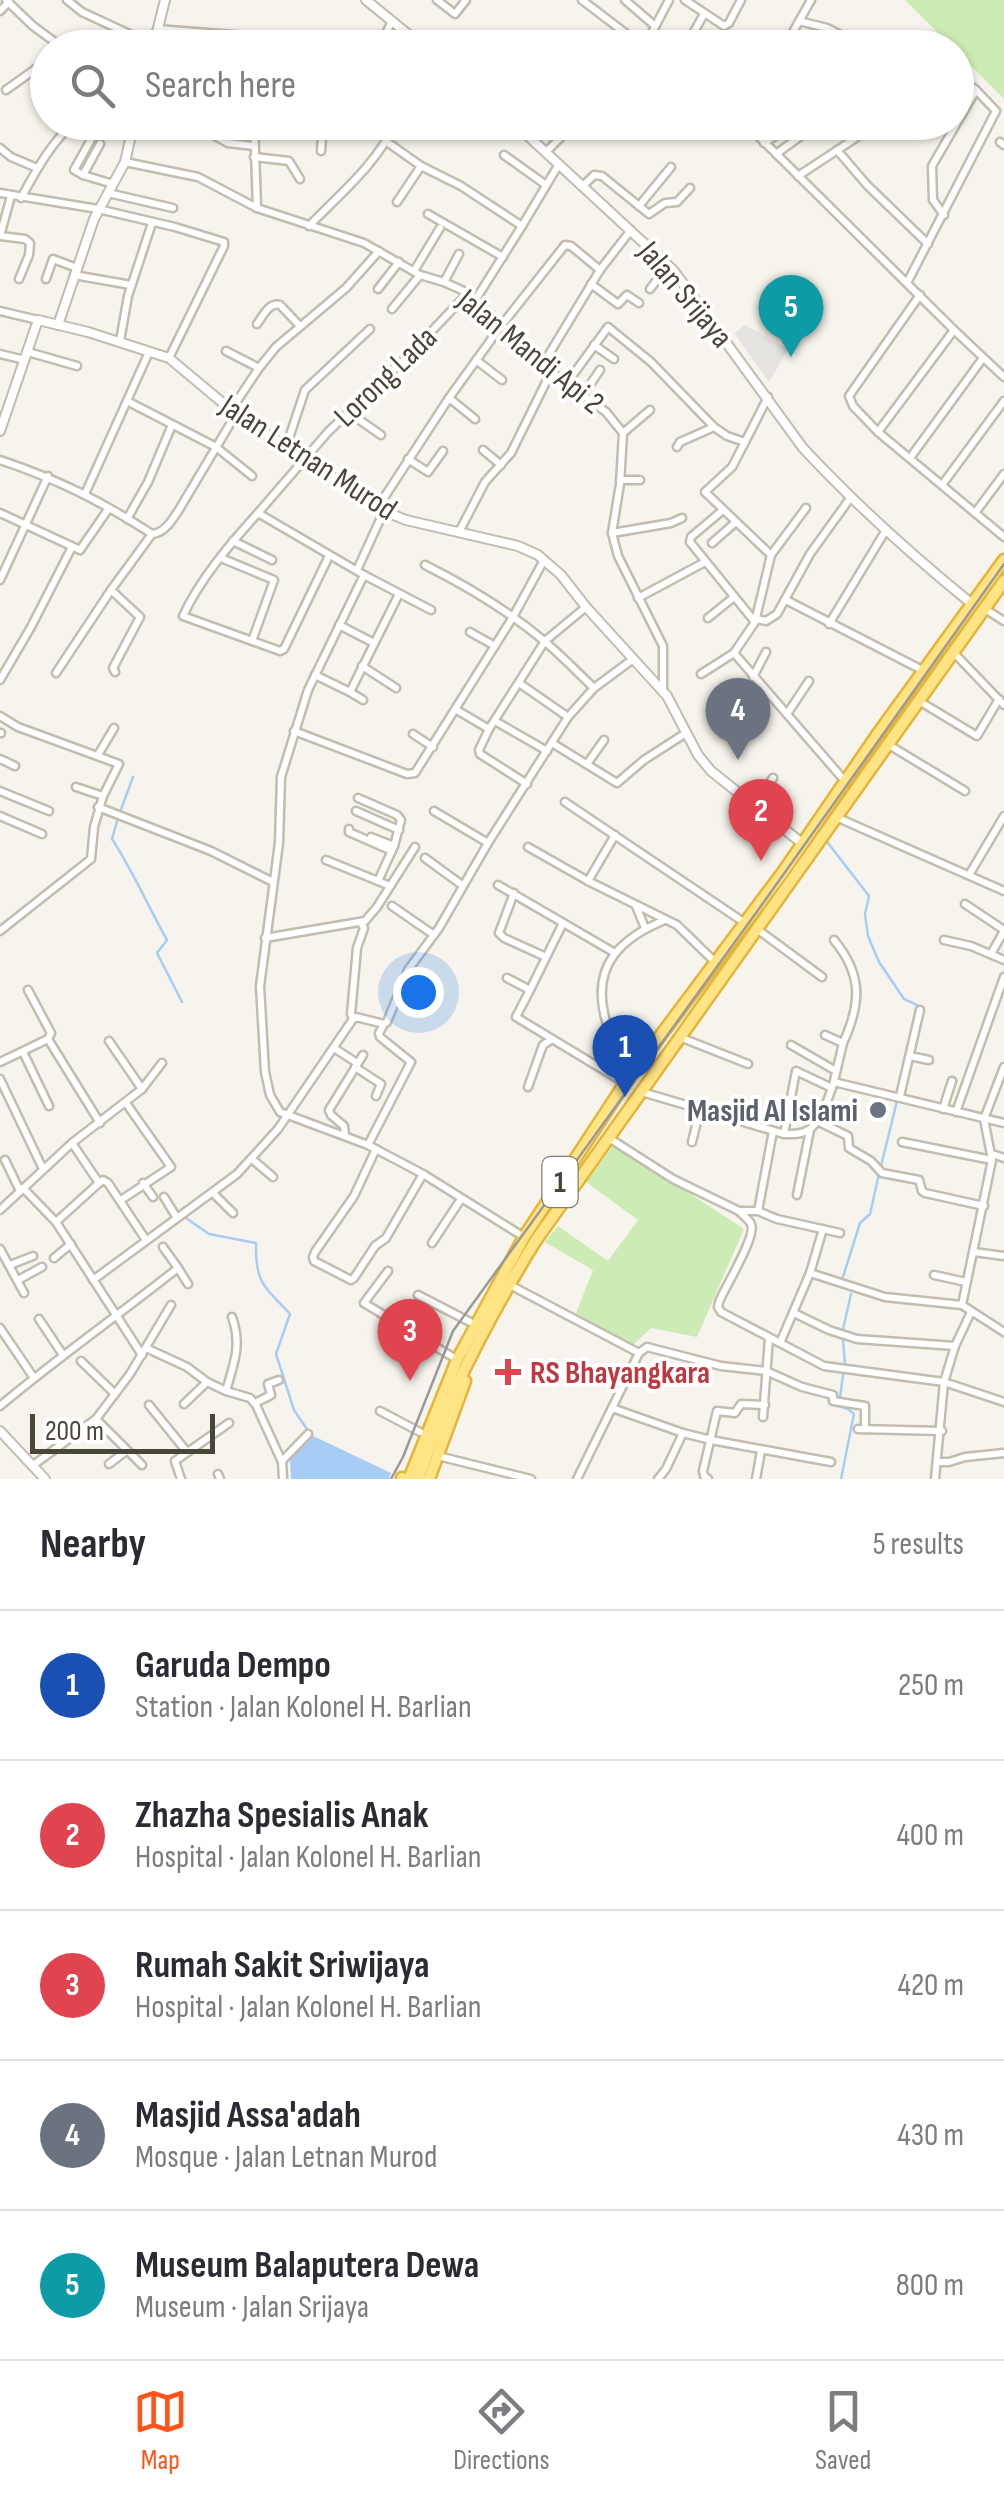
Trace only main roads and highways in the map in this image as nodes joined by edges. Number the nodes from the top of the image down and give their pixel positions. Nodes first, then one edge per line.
1 (1004, 560) edge
2 (1004, 581) edge
3 (701, 984) junction
4 (712, 994) junction
5 (460, 1364) junction
6 (448, 1395) junction
7 (403, 1479) edge
8 (418, 1479) edge
9 (429, 1479) edge

1 - 3 highway, 1
2 - 4 highway, 1
3 - 4 highway
3 - 5 highway, 1
4 - 5 highway, 1
5 - 6 highway, 1
5 - 7 highway
5 - 9 highway
6 - 7 highway, 1
6 - 8 highway, 1

